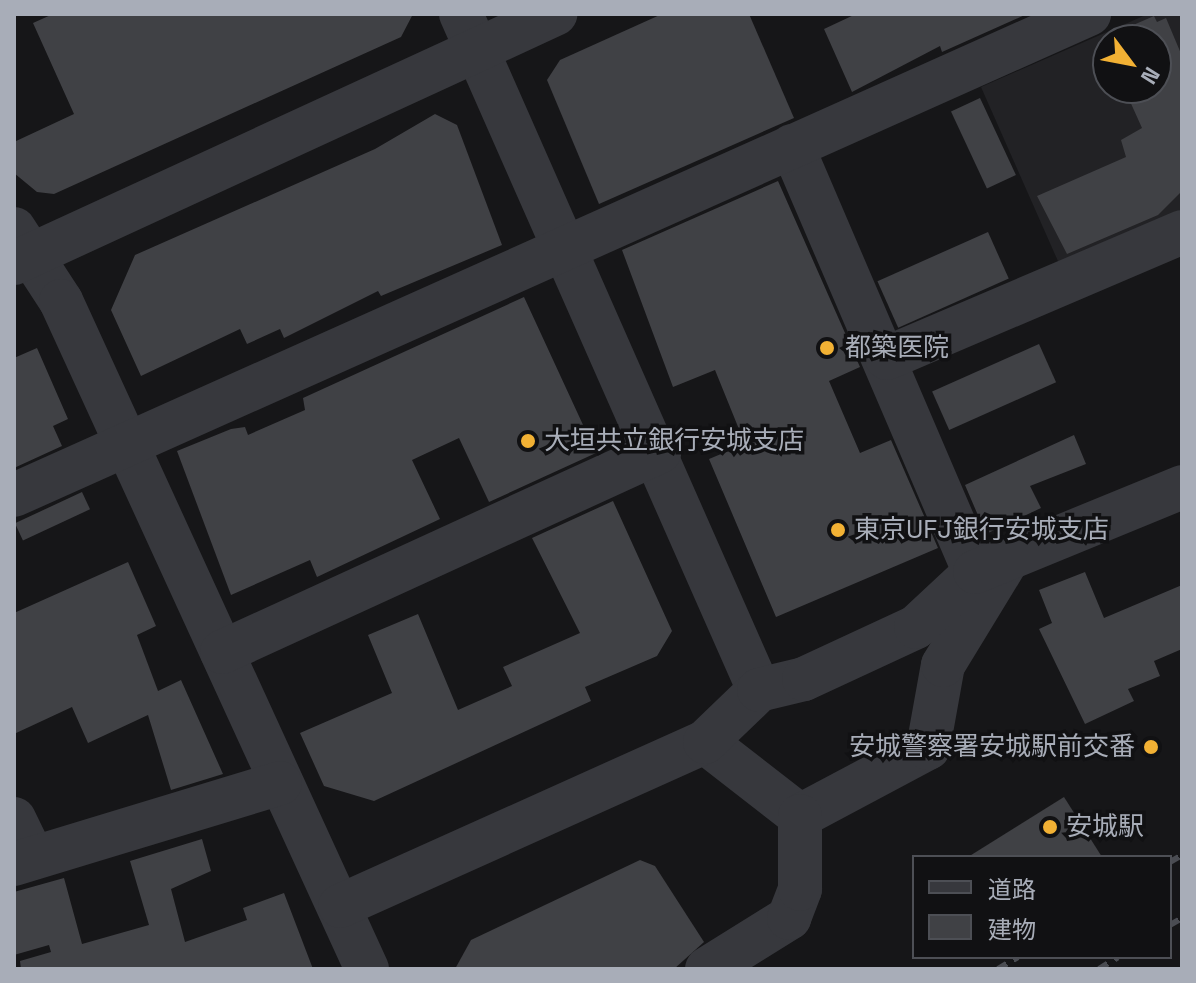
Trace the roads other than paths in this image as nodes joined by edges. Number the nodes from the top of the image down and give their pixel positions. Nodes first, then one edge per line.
1 (555, 14) edge
2 (1089, 14) edge
3 (468, 32) edge
4 (792, 146) junction
5 (1182, 232) edge
6 (567, 247) junction
7 (21, 249) edge
8 (887, 358) junction
9 (126, 442) junction
10 (659, 452) junction
11 (1182, 487) edge
12 (14, 495) edge
13 (991, 567) junction
14 (222, 652) junction
15 (759, 690) junction
16 (705, 742) junction
17 (280, 783) junction
18 (800, 816) junction
19 (14, 819) edge
20 (24, 861) edge
21 (340, 906) junction
22 (367, 969) edge
23 (707, 969) edge

1 - 3 street
2 - 4 street
3 - 6 street
3 - 7 street
4 - 6 street
4 - 8 street
5 - 8 street
6 - 9 street
6 - 10 street
7 - 9 street
8 - 13 street
9 - 12 street
9 - 14 street
10 - 14 street
10 - 15 street
11 - 13 street
13 - 15 street
13 - 18 street
14 - 17 street
15 - 16 street
16 - 18 street
16 - 21 street
17 - 20 street
17 - 21 street
18 - 23 street
19 - 20 street
21 - 22 street

